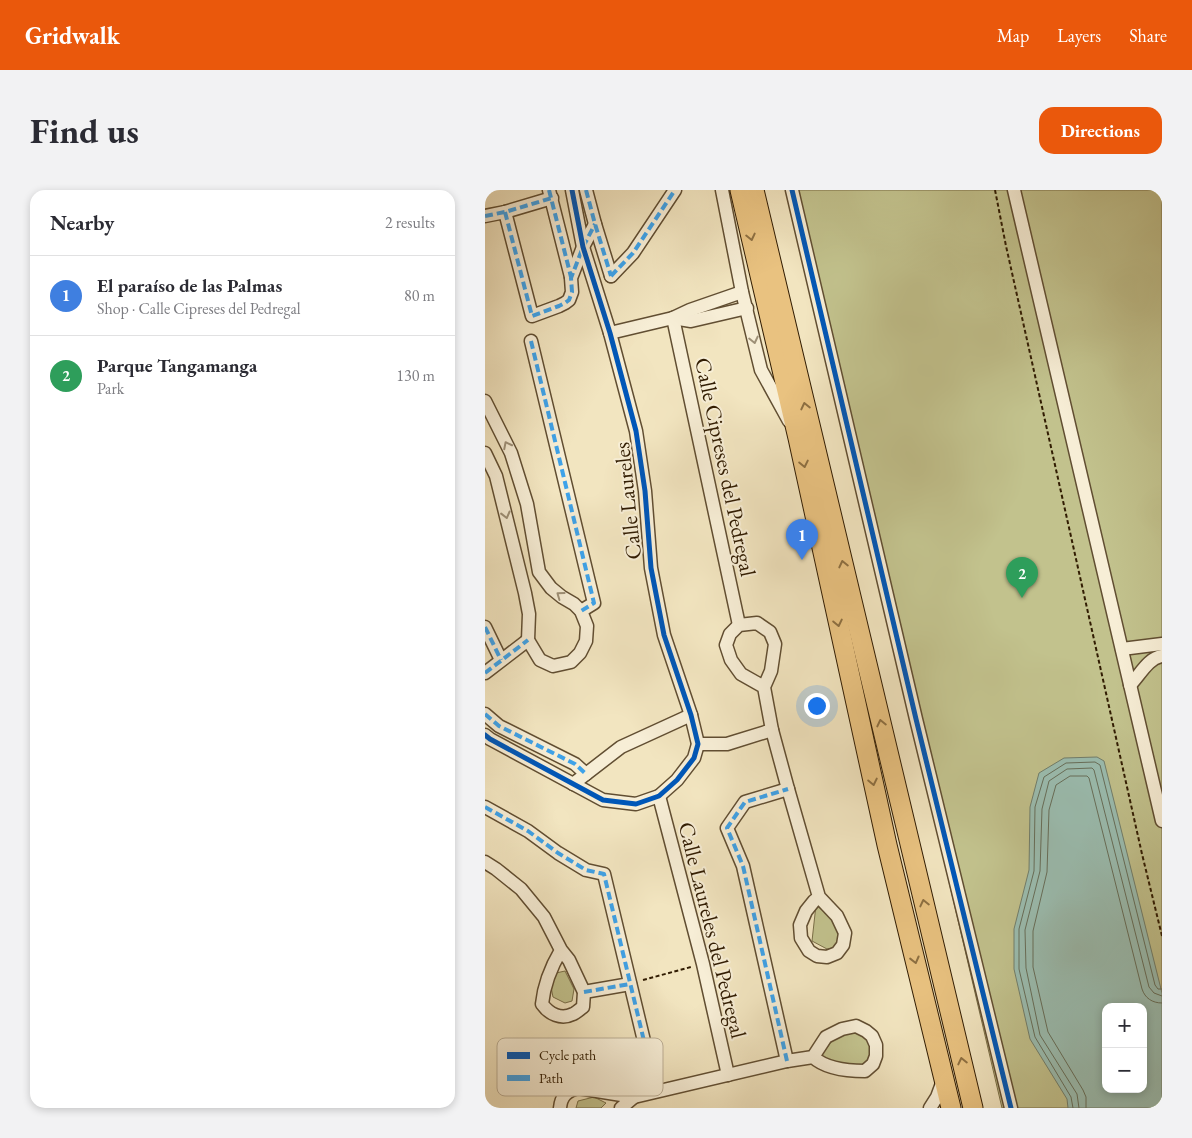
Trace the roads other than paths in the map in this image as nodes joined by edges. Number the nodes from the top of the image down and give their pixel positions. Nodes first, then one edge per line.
1 (572, 190) edge
2 (586, 190) edge
3 (675, 190) edge
4 (722, 190) edge
5 (740, 190) edge
6 (754, 190) edge
7 (792, 190) edge
8 (1015, 190) edge
9 (551, 194) edge
10 (505, 212) junction
11 (485, 216) edge
12 (595, 224) junction
13 (583, 247) junction
14 (571, 278) junction
15 (743, 292) junction
16 (747, 308) junction
17 (673, 318) junction
18 (610, 333) junction
19 (531, 341) dead end
20 (485, 401) edge
21 (798, 438) junction
22 (485, 453) edge
23 (581, 611) junction
24 (739, 625) junction
25 (485, 628) edge
26 (528, 640) junction
27 (1162, 644) edge
28 (1147, 646) junction
29 (1122, 649) junction
30 (1162, 653) edge
31 (501, 660) junction
32 (485, 673) edge
33 (1130, 685) junction
34 (764, 688) junction
35 (485, 714) edge
36 (691, 715) junction
37 (499, 726) junction
38 (772, 730) junction
39 (487, 737) edge
40 (698, 744) junction
41 (586, 774) junction
42 (573, 784) junction
43 (788, 789) junction
44 (659, 796) junction
45 (485, 807) edge
46 (1162, 821) edge
47 (485, 862) edge
48 (819, 897) junction
49 (561, 950) junction
50 (631, 984) junction
51 (584, 992) junction
52 (644, 1038) edge
53 (813, 1057) junction
54 (787, 1061) junction
55 (728, 1074) junction
56 (944, 1078) junction
57 (663, 1089) edge
58 (564, 1096) edge
59 (628, 1096) edge
60 (638, 1096) edge
61 (634, 1097) junction
62 (561, 1108) edge
63 (621, 1108) edge
64 (930, 1108) edge
65 (951, 1108) edge
66 (973, 1108) edge
67 (1011, 1108) edge

1 - 13 street, Calle Laureles
2 - 12 street
3 - 12 street
4 - 15 street
5 -> 21 highway
66 -> 6 highway
7 - 67 street
8 - 29 street
9 - 10 street
9 - 14 street
10 - 11 street
10 - 14 street
12 - 13 street
13 - 14 street
13 - 18 street, Calle Laureles
15 - 16 street
15 - 17 street
16 - 17 street
16 -> 21 street
17 - 18 street
17 - 24 street, Calle Cipreses del Pedregal
18 - 36 street, Calle Laureles
19 - 23 street
23 -> 20 street
21 -> 56 highway
22 -> 26 street
23 - 26 street
24 - 34 street
24 - 34 street
25 - 31 street
26 - 31 street
27 - 28 street
27 - 30 street
28 - 29 street
28 - 30 street
29 - 33 street
30 - 33 street
31 - 32 street
33 - 46 street
34 - 38 street
35 - 37 street
36 - 40 street, Calle Laureles
36 - 41 street
37 - 39 street
37 - 41 street
38 - 40 street
38 - 43 street
39 - 42 street
40 - 44 street
41 - 42 street
42 - 44 street
43 - 48 street
43 - 54 street
44 - 55 street, Calle Laureles del Pedregal
45 - 50 street
47 - 49 street
48 - 48 street
49 - 51 street
49 - 51 street
50 - 51 street
50 - 52 street
53 - 53 street
53 - 54 street, Calle Laureles del Pedregal
54 - 55 street, Calle Laureles del Pedregal
55 - 57 street, Calle Laureles del Pedregal
56 - 64 street
56 - 65 highway
58 - 62 street, Calle Laureles del Pedregal
59 - 61 street, Calle Laureles del Pedregal
60 - 61 street, Calle Laureles del Pedregal
61 - 63 street, Calle Laureles del Pedregal

